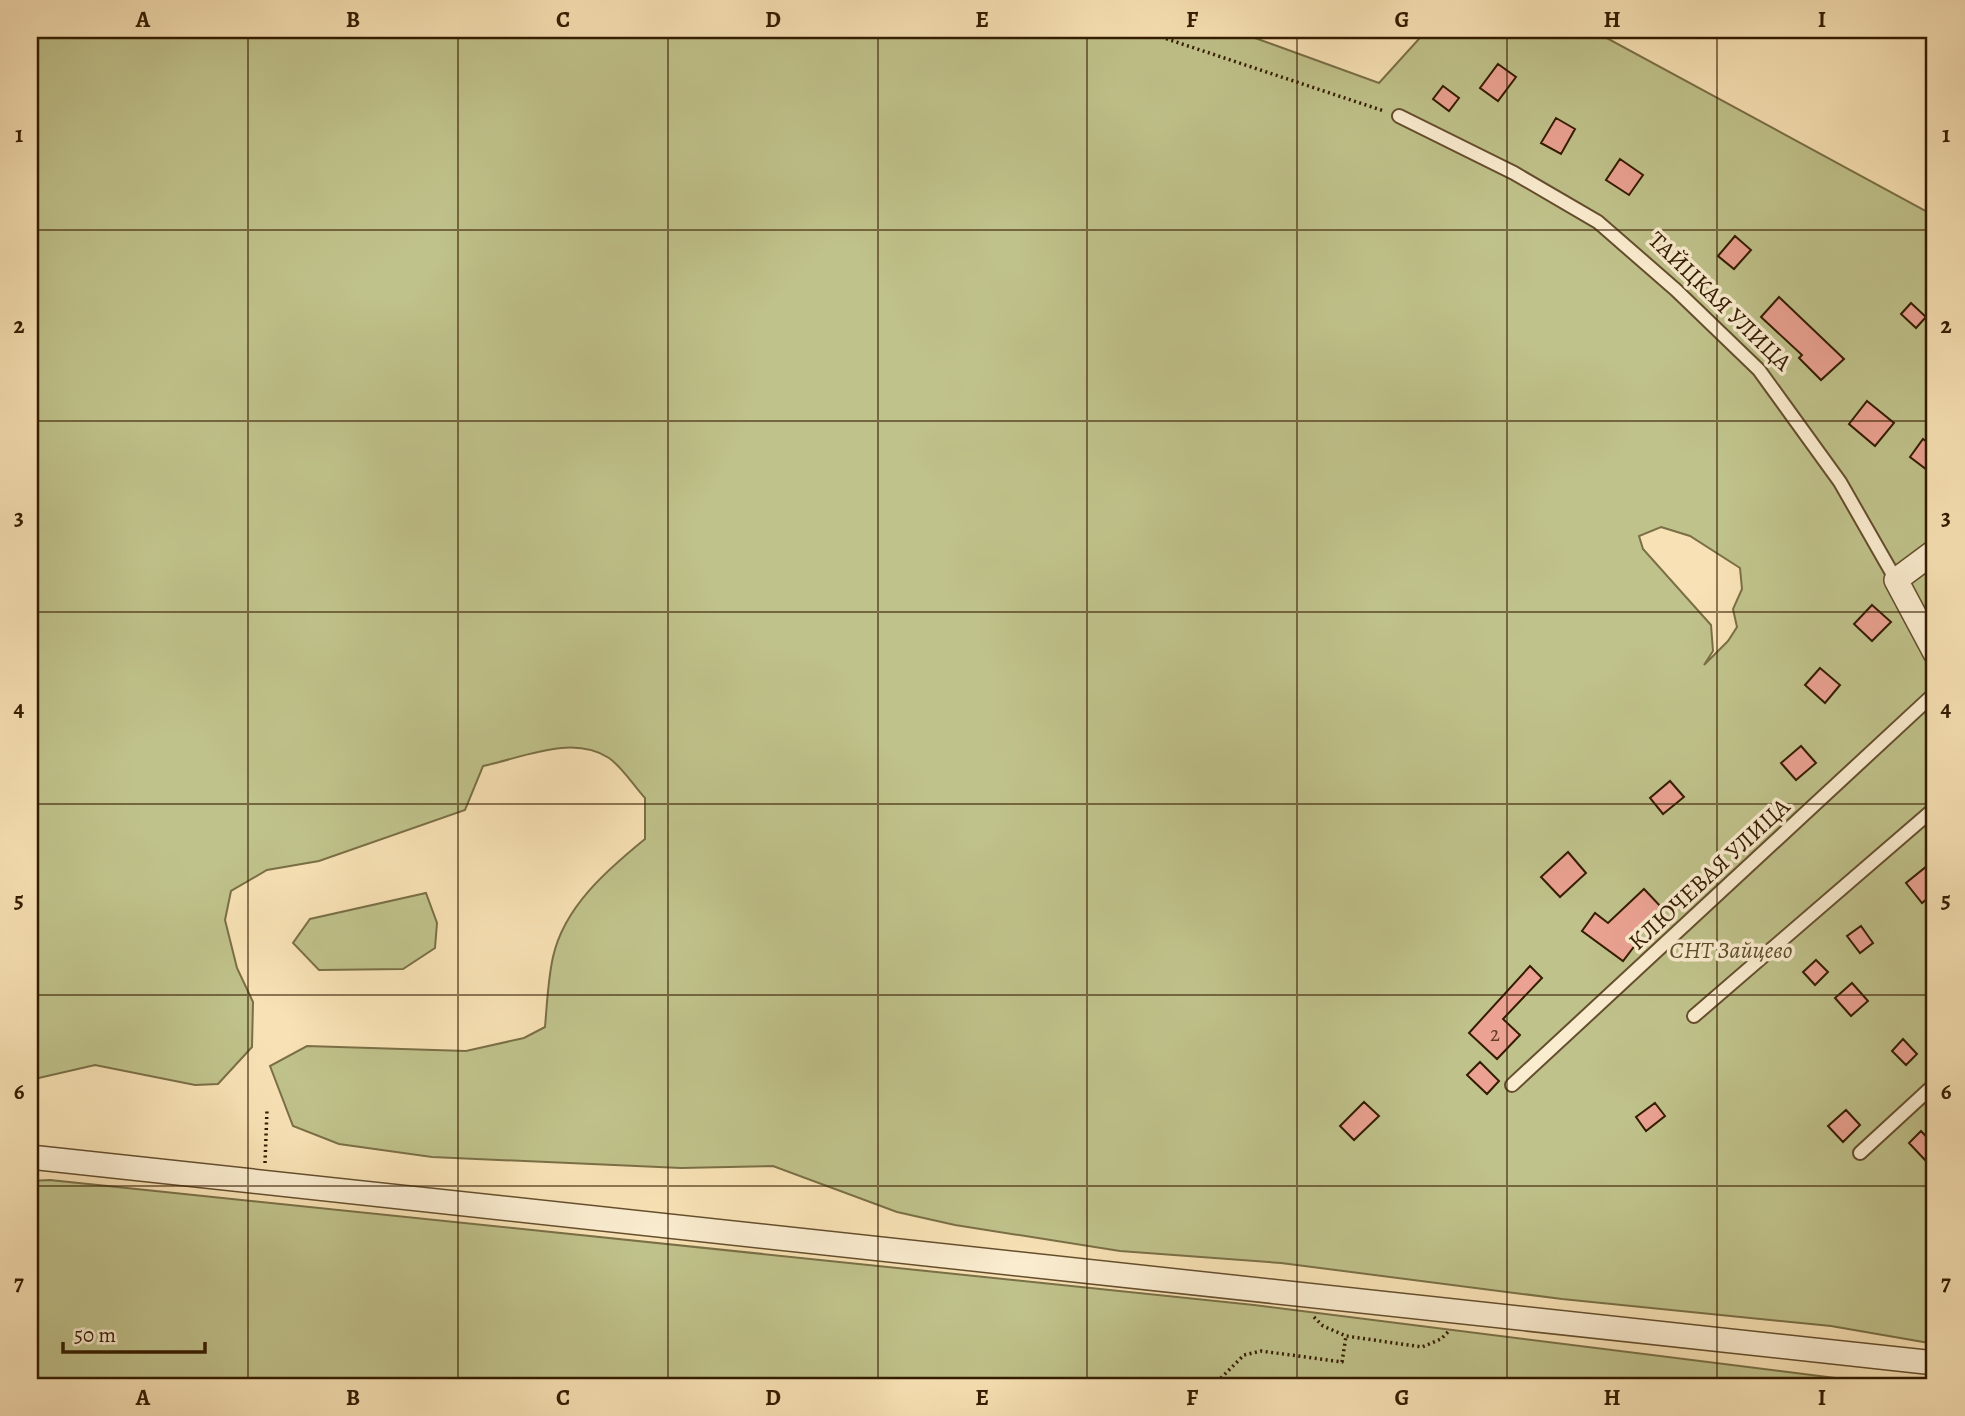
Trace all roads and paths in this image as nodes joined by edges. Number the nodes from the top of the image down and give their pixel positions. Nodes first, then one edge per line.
1 (1140, 30) edge
2 (1399, 116) joint
3 (1935, 551) edge
4 (1896, 580) junction
5 (1935, 653) edge
6 (1935, 693) edge
7 (1935, 808) edge
8 (1694, 1016) dead end
9 (1935, 1084) edge
10 (1511, 1085) dead end
11 (267, 1110) dead end
12 (1860, 1153) dead end
13 (30, 1157) edge
14 (265, 1182) junction
15 (1316, 1296) junction
16 (1458, 1311) junction
17 (1346, 1336) junction
18 (1935, 1363) edge
19 (1213, 1386) edge

1 - 2 path
2 - 4 lane, ТАЙЦКАЯ УЛИЦА
3 - 4 street
4 - 5 street, ТАЙЦКАЯ УЛИЦА
6 - 10 lane, КЛЮЧЕВАЯ УЛИЦА
7 - 8 lane
9 - 12 lane
11 - 14 path
13 - 14 street
14 - 15 street
15 - 16 street
15 - 17 path
16 - 17 path
16 - 18 street
17 - 19 path

